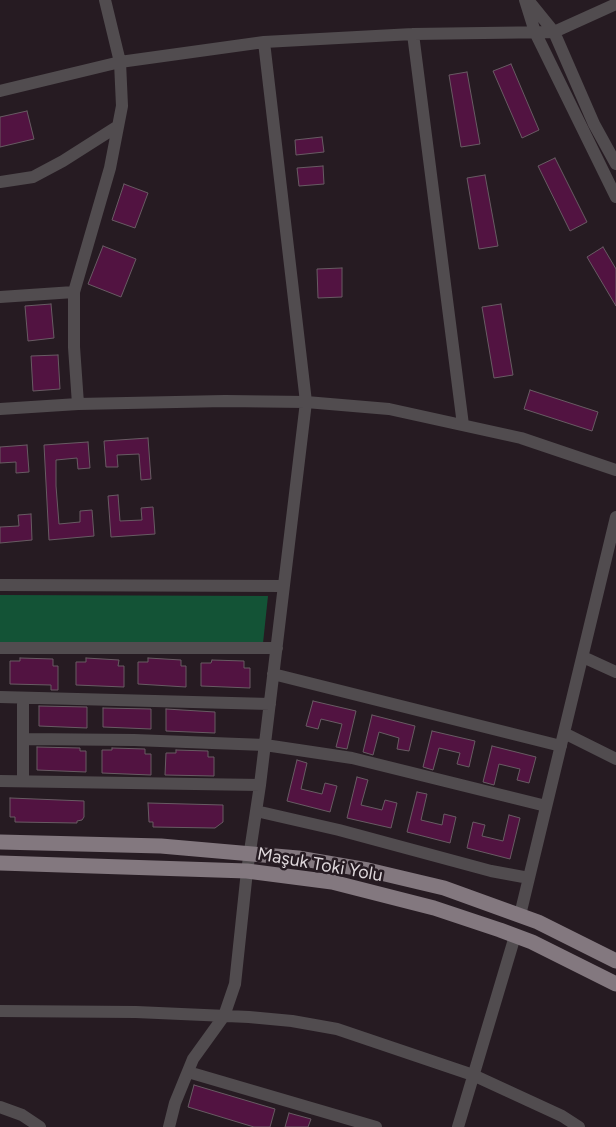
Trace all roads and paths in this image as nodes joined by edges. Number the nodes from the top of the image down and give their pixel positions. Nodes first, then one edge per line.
1 (105, 0) edge
2 (527, 0) edge
3 (616, 4) edge
4 (535, 32) junction
5 (554, 32) junction
6 (413, 34) junction
7 (264, 42) junction
8 (120, 62) junction
9 (0, 91) edge
10 (118, 126) junction
11 (616, 164) edge
12 (0, 182) edge
13 (616, 197) edge
14 (74, 292) junction
15 (0, 297) edge
16 (306, 402) junction
17 (78, 404) junction
18 (0, 409) edge
19 (463, 425) junction
20 (616, 470) edge
21 (616, 517) edge
22 (0, 585) edge
23 (284, 586) junction
24 (0, 648) edge
25 (277, 648) junction
26 (583, 657) junction
27 (616, 672) edge
28 (273, 674) junction
29 (0, 697) edge
30 (23, 698) junction
31 (270, 704) junction
32 (564, 733) junction
33 (23, 739) junction
34 (265, 745) junction
35 (561, 746) junction
36 (616, 759) edge
37 (0, 781) edge
38 (23, 781) junction
39 (260, 785) junction
40 (546, 806) junction
41 (256, 811) junction
42 (0, 842) edge
43 (250, 853) junction
44 (0, 863) edge
45 (246, 871) junction
46 (529, 878) junction
47 (520, 915) junction
48 (515, 936) junction
49 (616, 961) edge
50 (616, 984) edge
51 (0, 1011) edge
52 (224, 1016) junction
53 (188, 1072) junction
54 (473, 1075) junction
55 (0, 1107) edge
56 (40, 1127) edge
57 (169, 1127) edge
58 (376, 1127) edge
59 (458, 1127) edge
60 (579, 1127) edge

1 - 8 street
2 - 4 street
2 - 5 street
3 - 5 street
4 - 5 street
4 - 6 street
4 - 13 street
5 - 11 street
6 - 7 street
6 - 19 street
7 - 8 street
7 - 16 street
8 - 9 street
8 - 10 street
10 - 12 street
10 - 14 street
14 - 15 street
14 - 17 street
16 - 17 street
16 - 19 street
16 - 23 street
17 - 18 street
19 - 20 street
21 - 26 street
22 - 23 street
23 - 25 street
24 - 25 street
25 - 28 street
26 - 27 street
26 - 32 street
28 - 31 street
28 - 35 street
29 - 30 street
30 - 31 street
30 - 33 street
31 - 34 street
32 - 35 street
32 - 36 street
33 - 34 street
33 - 38 street
34 - 39 street
34 - 40 street
35 - 40 street
37 - 38 street
38 - 39 street
39 - 41 street
40 - 46 street
41 - 43 street
41 - 46 street
42 - 43 main road
43 - 45 street
43 - 47 main road
44 - 45 main road, Maşuk Toki Yolu
45 - 48 main road, Maşuk Toki Yolu
45 - 52 street
46 - 47 street
47 - 49 main road
48 - 50 main road, Maşuk Toki Yolu
48 - 54 street
51 - 52 street
52 - 53 street
52 - 54 street
53 - 57 street
53 - 58 street
54 - 59 street
54 - 60 street
55 - 56 street

